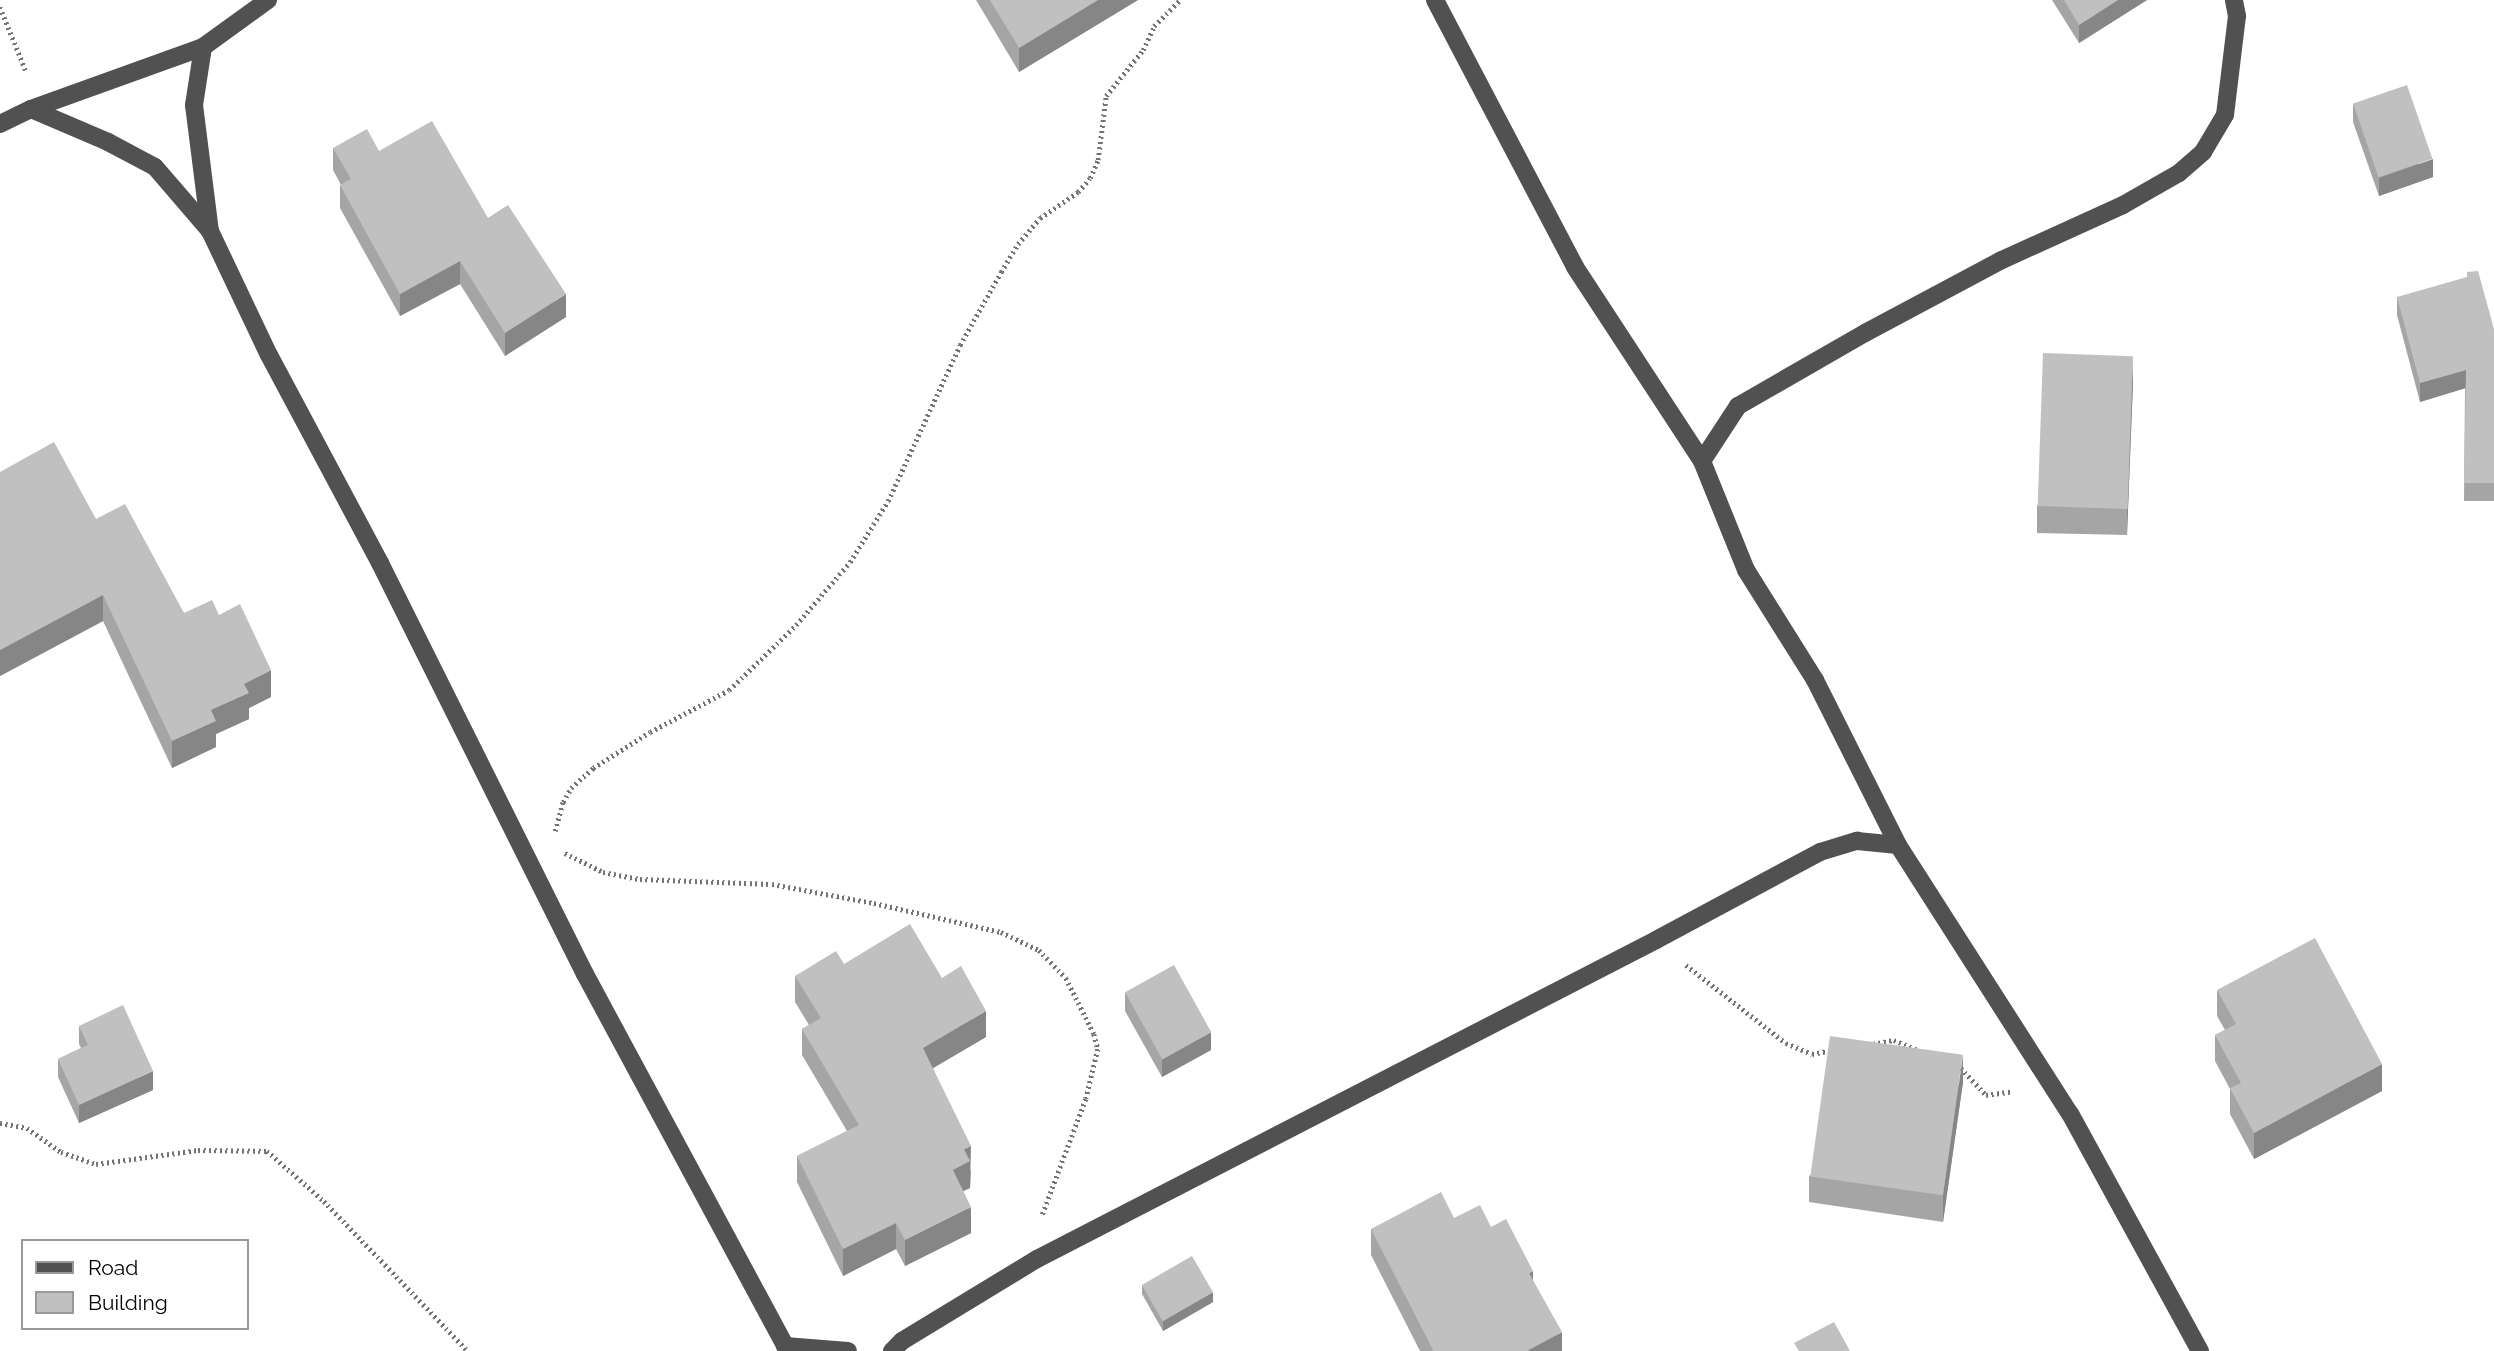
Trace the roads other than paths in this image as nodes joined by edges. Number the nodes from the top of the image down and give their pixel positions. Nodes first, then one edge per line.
1 (268, 0) edge
2 (1435, 0) edge
3 (2234, 0) edge
4 (203, 47) junction
5 (36, 108) junction
6 (0, 124) edge
7 (209, 231) junction
8 (1702, 461) junction
9 (1898, 845) junction
10 (786, 1348) edge
11 (848, 1351) edge
12 (892, 1351) edge
13 (2200, 1351) edge

1 - 4 street
2 - 8 street
3 - 8 street
4 - 5 street
4 - 7 street
5 - 6 street
5 - 7 street
7 - 10 street
8 - 9 street
9 - 12 street
9 - 13 street
10 - 11 street

